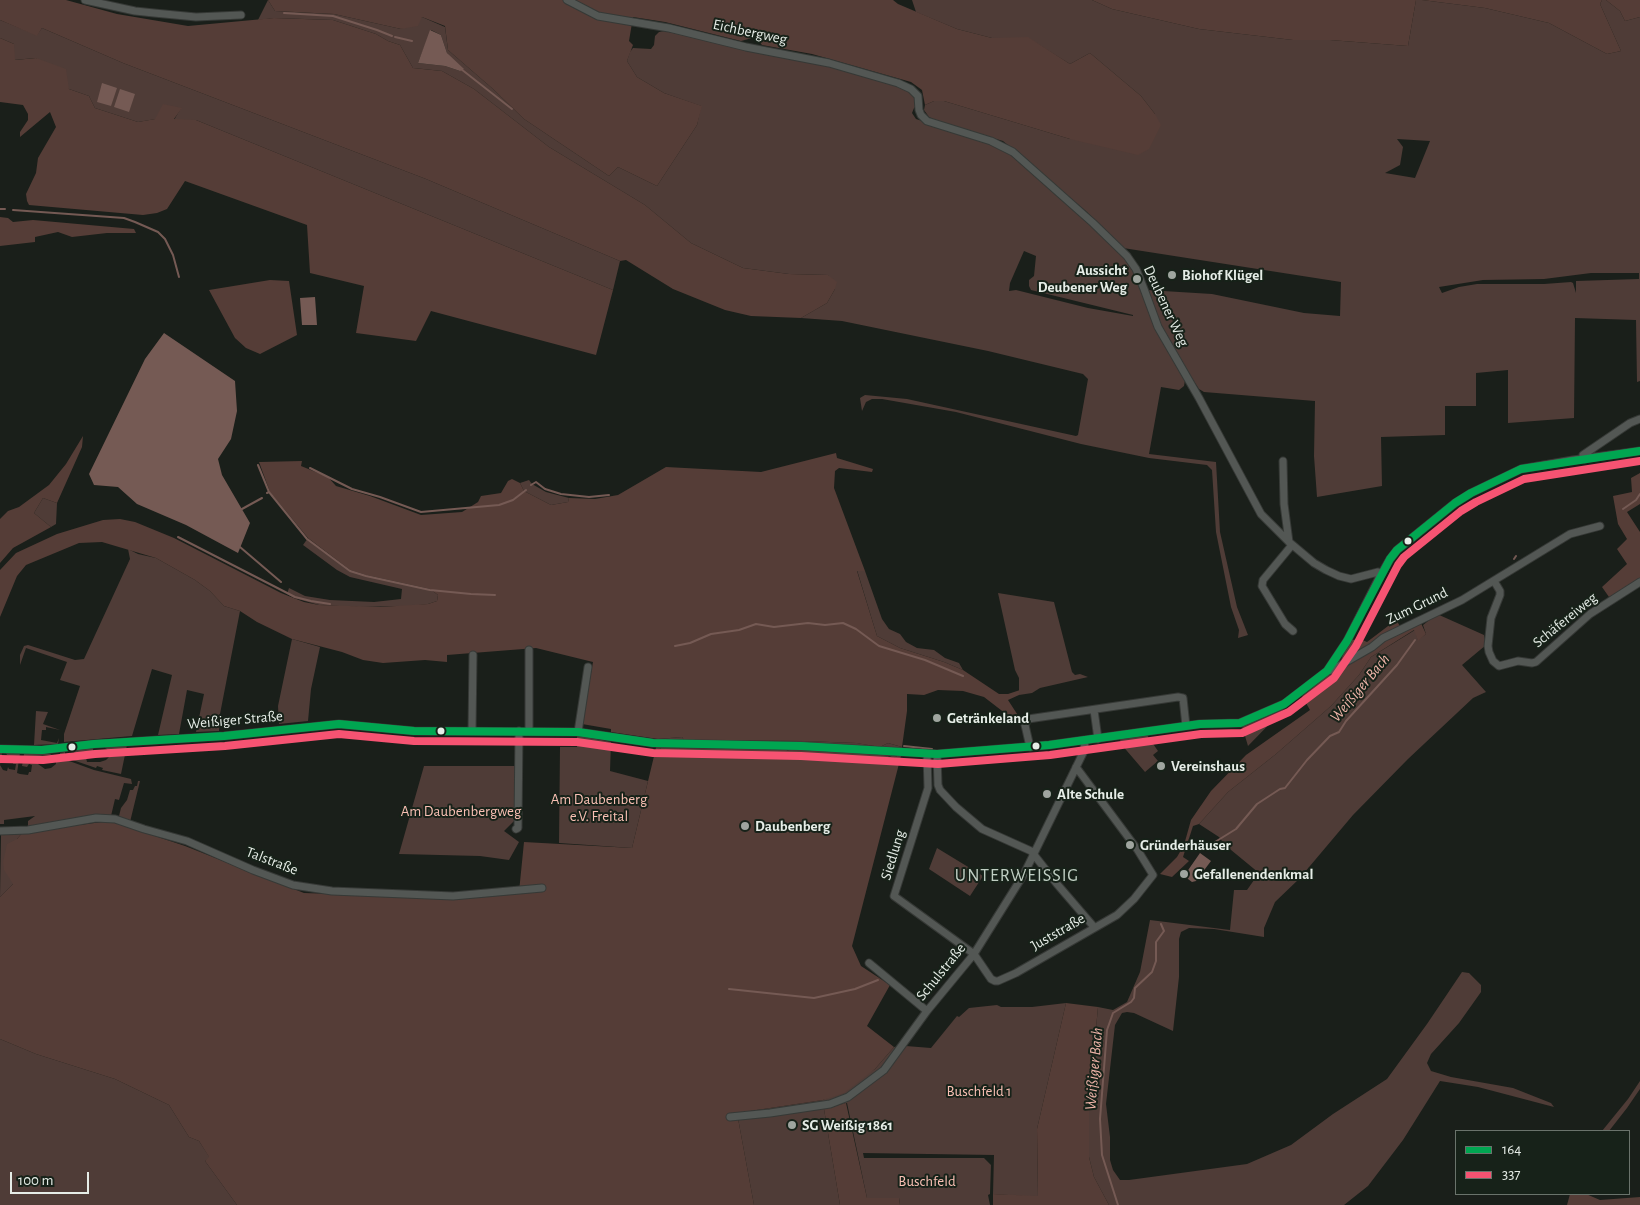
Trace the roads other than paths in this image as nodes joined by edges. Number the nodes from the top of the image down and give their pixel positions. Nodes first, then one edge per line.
1 (85, 0) edge
2 (567, 0) edge
3 (241, 15) dead end
4 (920, 103) joint
5 (1640, 419) edge
6 (1640, 451) edge
7 (1584, 459) junction
8 (1283, 461) dead end
9 (1600, 526) dead end
10 (1290, 543) junction
11 (1381, 574) junction
12 (1494, 580) junction
13 (1640, 582) edge
14 (1293, 630) dead end
15 (529, 650) dead end
16 (473, 655) dead end
17 (588, 667) dead end
18 (1327, 671) junction
19 (1094, 710) junction
20 (1186, 726) junction
21 (472, 731) junction
22 (529, 731) junction
23 (519, 732) junction
24 (578, 732) junction
25 (1098, 739) junction
26 (1085, 741) junction
27 (1030, 747) junction
28 (0, 749) edge
29 (927, 754) junction
30 (937, 754) junction
31 (1076, 767) junction
32 (928, 784) junction
33 (938, 785) junction
34 (516, 829) dead end
35 (0, 831) edge
36 (1034, 855) junction
37 (542, 888) dead end
38 (1094, 927) junction
39 (974, 954) junction
40 (869, 963) dead end
41 (927, 1011) junction
42 (730, 1117) dead end

1 - 3 street
2 - 4 street, Eichbergweg
4 - 10 street, Deubener Weg
5 - 7 street
6 - 7 street
7 - 11 street
8 - 10 street
9 - 12 street, Zum Grund
10 - 11 street, Deubener Weg
10 - 14 street
11 - 18 street
12 - 13 street, Schäfereiweg
12 - 18 street, Zum Grund
15 - 22 street
16 - 21 street
17 - 24 street
18 - 20 street, Weißiger Straße
19 - 20 street
19 - 25 street
19 - 27 street
20 - 25 street, Weißiger Straße
21 - 23 street, Weißiger Straße
21 - 28 street, Weißiger Straße
22 - 23 street, Weißiger Straße
22 - 24 street, Weißiger Straße
23 - 34 street
24 - 29 street, Weißiger Straße
25 - 26 street, Weißiger Straße
26 - 27 street, Weißiger Straße
26 - 31 street, Schulstraße
27 - 30 street, Weißiger Straße
29 - 30 street, Weißiger Straße
29 - 32 street, Siedlung
30 - 33 street
31 - 36 street, Schulstraße
31 - 38 street, Juststraße
32 - 33 street
32 - 39 street, Siedlung
33 - 36 street
35 - 37 street, Talstraße
36 - 38 street
36 - 39 street, Schulstraße
38 - 39 street, Juststraße
39 - 41 street, Schulstraße
40 - 41 street
41 - 42 street, Schulstraße

